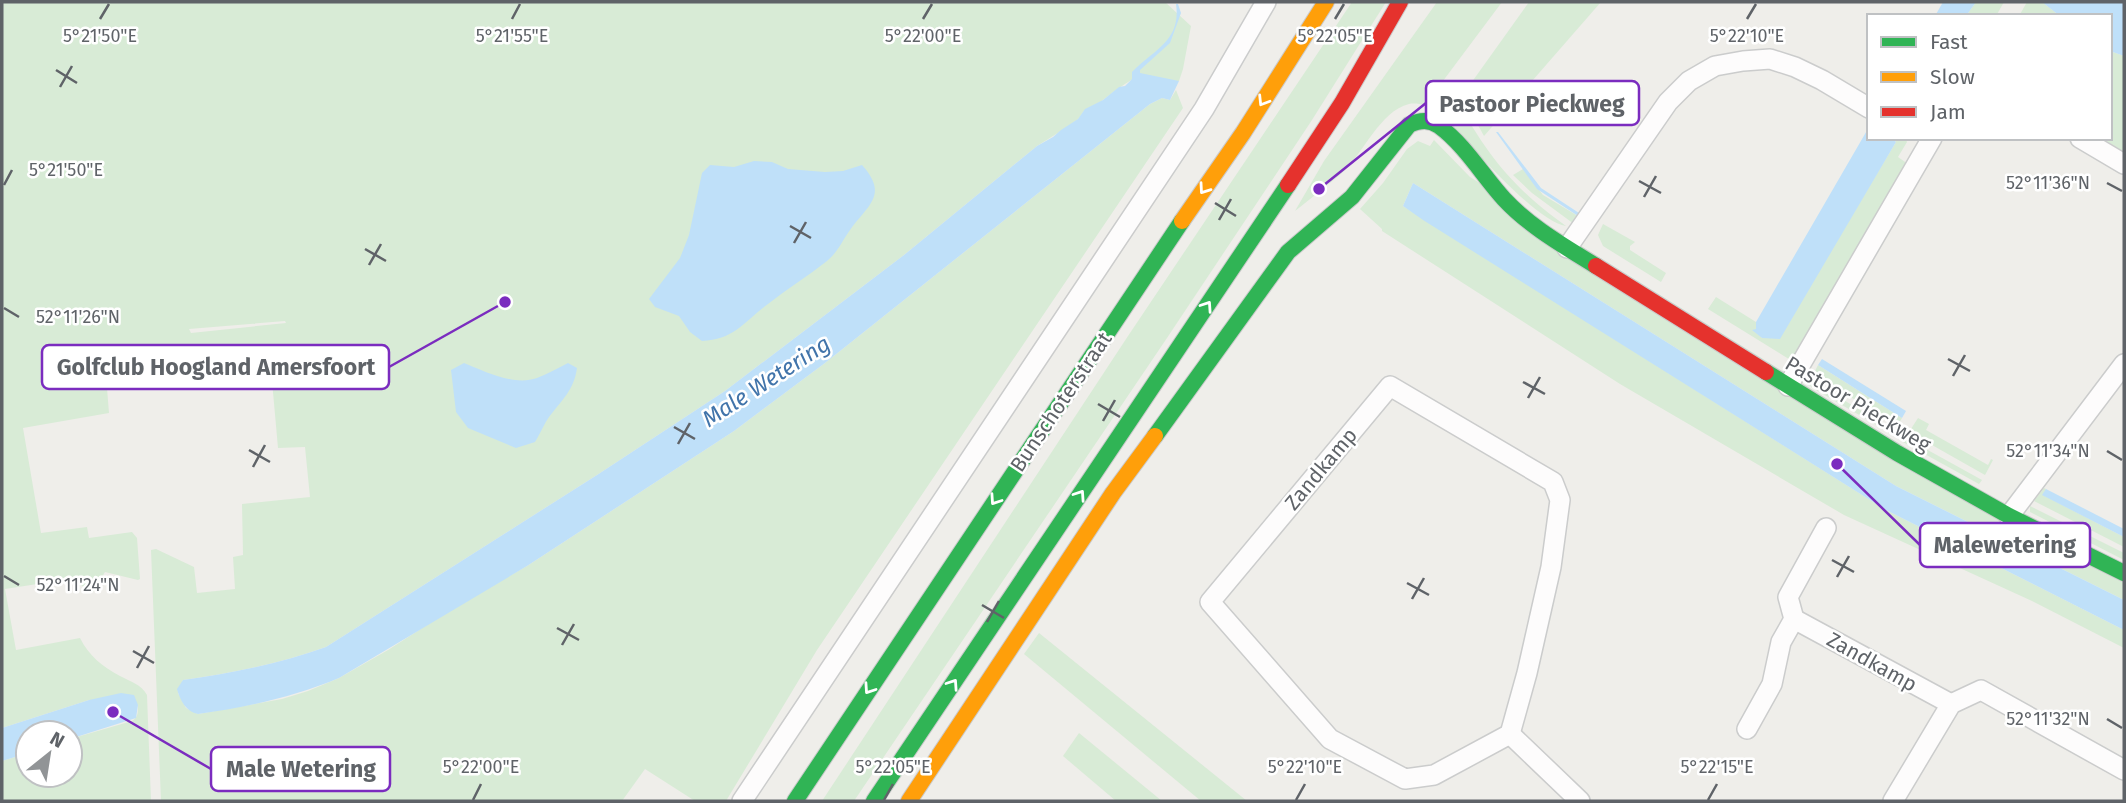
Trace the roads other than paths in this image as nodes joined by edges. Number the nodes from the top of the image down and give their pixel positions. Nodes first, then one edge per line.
1 (1326, 2) edge
2 (1400, 2) edge
3 (1257, 5) edge
4 (1867, 107) edge
5 (1927, 140) edge
6 (2083, 140) edge
7 (2124, 164) edge
8 (1567, 248) junction
9 (2124, 364) edge
10 (1788, 386) junction
11 (2009, 516) junction
12 (1826, 528) dead end
13 (2124, 573) edge
14 (1794, 619) junction
15 (1951, 704) junction
16 (1747, 729) dead end
17 (1510, 734) junction
18 (2124, 770) edge
19 (742, 801) edge
20 (795, 801) edge
21 (874, 801) edge
22 (909, 801) edge
23 (1580, 801) edge
24 (1893, 801) edge

1 -> 20 main road, Bunschoterstraat
21 -> 2 main road
3 - 19 street, Bunschoterstraat
4 - 8 street
5 - 10 street
6 - 7 street
8 - 10 main road, Pastoor Pieckweg
8 - 22 main road, Pastoor Pieckweg
9 - 11 street
10 - 11 main road, Pastoor Pieckweg
11 - 13 main road, Pastoor Pieckweg
12 - 14 street
14 - 15 street, Zandkamp
14 - 16 street
15 - 18 street
15 - 24 street
17 - 17 street, Zandkamp
17 - 23 street

